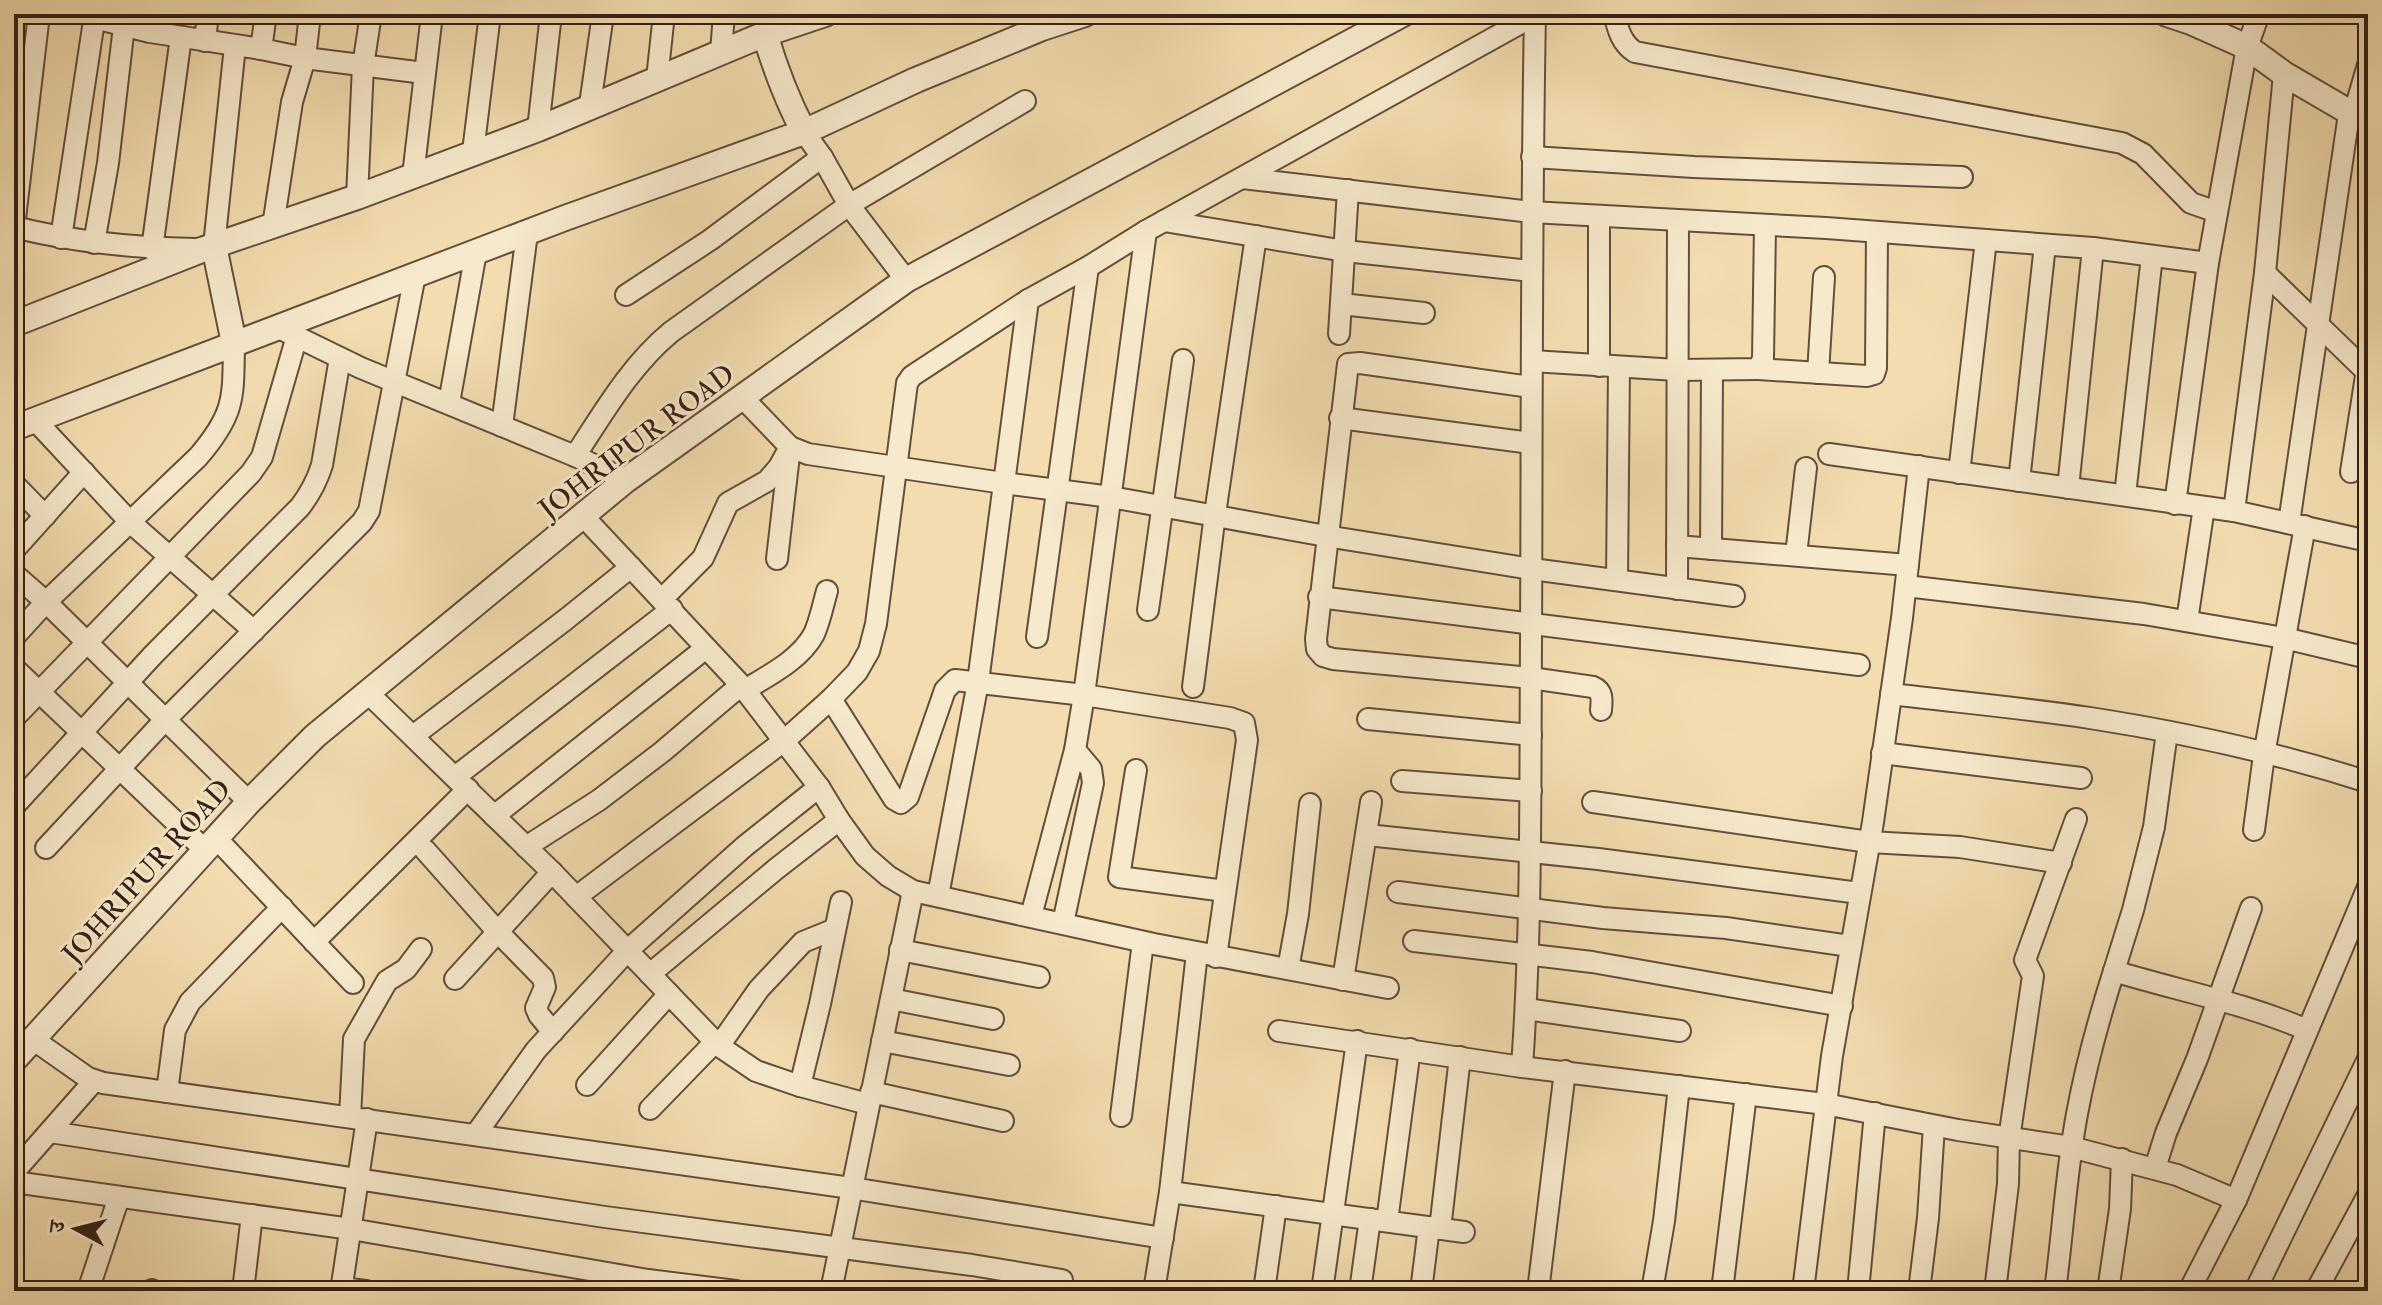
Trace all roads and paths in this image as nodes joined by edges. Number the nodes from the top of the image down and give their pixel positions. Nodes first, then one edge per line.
1 (39, 14) edge
2 (208, 14) edge
3 (266, 14) edge
4 (310, 14) edge
5 (371, 14) edge
6 (432, 14) edge
7 (490, 14) edge
8 (551, 14) edge
9 (603, 14) edge
10 (664, 14) edge
11 (724, 14) edge
12 (825, 14) edge
13 (1085, 14) edge
14 (1403, 14) edge
15 (1535, 14) edge
16 (1614, 14) edge
17 (2259, 14) edge
18 (95, 16) edge
19 (2179, 16) edge
20 (151, 23) edge
21 (124, 26) junction
22 (765, 34) junction
23 (181, 37) junction
24 (205, 41) junction
25 (235, 46) junction
26 (2247, 47) junction
27 (261, 49) junction
28 (721, 52) junction
29 (305, 58) junction
30 (2368, 65) edge
31 (363, 66) junction
32 (424, 73) junction
33 (2284, 74) junction
34 (657, 79) junction
35 (1025, 101) dead end
36 (590, 105) junction
37 (2357, 118) edge
38 (538, 129) junction
39 (804, 132) junction
40 (473, 152) junction
41 (822, 157) junction
42 (1532, 157) junction
43 (413, 176) junction
44 (1962, 177) dead end
45 (1242, 178) junction
46 (1348, 190) junction
47 (357, 197) junction
48 (849, 205) junction
49 (1531, 212) junction
50 (2217, 212) junction
51 (1599, 217) junction
52 (1164, 221) junction
53 (1678, 222) junction
54 (273, 226) junction
55 (1765, 226) junction
56 (14, 227) edge
57 (1146, 231) junction
58 (1877, 232) junction
59 (527, 233) junction
60 (1256, 236) junction
61 (61, 238) junction
62 (1986, 240) junction
63 (94, 243) junction
64 (2045, 245) junction
65 (2093, 248) junction
66 (152, 249) junction
67 (1345, 251) junction
68 (476, 252) junction
69 (212, 253) junction
70 (2152, 256) junction
71 (2208, 263) junction
72 (1088, 267) junction
73 (1531, 271) junction
74 (2265, 273) junction
75 (415, 275) junction
76 (1824, 277) dead end
77 (906, 280) junction
78 (626, 295) dead end
79 (1028, 300) junction
80 (1341, 304) junction
81 (1424, 313) dead end
82 (2319, 323) junction
83 (14, 324) edge
84 (233, 331) junction
85 (286, 332) junction
86 (1339, 334) dead end
87 (340, 358) junction
88 (1183, 360) dead end
89 (1532, 361) junction
90 (1609, 367) junction
91 (1758, 369) junction
92 (2368, 369) edge
93 (1677, 370) junction
94 (1712, 370) junction
95 (1818, 373) junction
96 (395, 381) junction
97 (1531, 387) junction
98 (742, 397) junction
99 (449, 403) junction
100 (1340, 418) junction
101 (24, 424) edge
102 (502, 426) junction
103 (1531, 443) junction
104 (790, 447) junction
105 (1829, 454) dead end
106 (575, 456) junction
107 (898, 466) junction
108 (1919, 466) junction
109 (1806, 468) dead end
110 (84, 472) junction
111 (2351, 472) dead end
112 (1959, 473) junction
113 (626, 480) junction
114 (2019, 481) junction
115 (1003, 483) junction
116 (14, 484) edge
117 (2068, 488) junction
118 (1056, 490) junction
119 (2125, 495) junction
120 (1111, 497) junction
121 (2175, 504) junction
122 (1162, 505) junction
123 (2204, 507) junction
124 (2234, 511) junction
125 (1215, 514) junction
126 (45, 516) junction
127 (583, 516) junction
128 (130, 522) junction
129 (2297, 524) junction
130 (1326, 536) junction
131 (2368, 541) edge
132 (1677, 546) junction
133 (1711, 549) junction
134 (14, 550) edge
135 (1796, 555) junction
136 (170, 558) junction
137 (777, 559) dead end
138 (631, 567) junction
139 (1532, 569) junction
140 (14, 574) edge
141 (1907, 576) junction
142 (1617, 580) junction
143 (1677, 589) junction
144 (827, 591) dead end
145 (214, 595) junction
146 (1734, 596) dead end
147 (1319, 597) junction
148 (46, 602) junction
149 (667, 604) junction
150 (1148, 610) dead end
151 (2187, 621) junction
152 (1531, 625) junction
153 (254, 631) junction
154 (14, 637) edge
155 (1037, 637) dead end
156 (2284, 638) junction
157 (88, 644) junction
158 (706, 648) junction
159 (2368, 658) edge
160 (1859, 665) dead end
161 (14, 668) edge
162 (1531, 678) junction
163 (978, 682) junction
164 (127, 683) junction
165 (1193, 687) dead end
166 (743, 688) junction
167 (40, 692) junction
168 (367, 692) junction
169 (1891, 694) junction
170 (1084, 695) junction
171 (831, 699) junction
172 (1601, 710) dead end
173 (14, 718) edge
174 (1368, 719) dead end
175 (164, 721) junction
176 (2167, 732) junction
177 (81, 733) junction
178 (1531, 735) junction
179 (413, 736) junction
180 (784, 741) junction
181 (1075, 750) junction
182 (1882, 753) junction
183 (2264, 755) junction
184 (120, 768) junction
185 (1136, 770) dead end
186 (2081, 778) dead end
187 (1402, 781) dead end
188 (2368, 782) edge
189 (461, 783) junction
190 (819, 787) junction
191 (1531, 791) junction
192 (249, 802) junction
193 (1371, 802) dead end
194 (1593, 802) dead end
195 (1310, 804) dead end
196 (14, 806) edge
197 (494, 816) junction
198 (2076, 819) dead end
199 (839, 820) junction
200 (2254, 830) dead end
201 (1367, 835) junction
202 (1869, 842) junction
203 (211, 844) junction
204 (526, 847) junction
205 (46, 848) dead end
206 (425, 850) dead end
207 (1529, 851) junction
208 (2061, 863) junction
209 (552, 872) junction
210 (2368, 887) edge
211 (913, 891) junction
212 (1225, 891) junction
213 (1398, 892) dead end
214 (1859, 893) junction
215 (938, 896) junction
216 (576, 897) junction
217 (841, 902) dead end
218 (282, 907) junction
219 (1528, 907) junction
220 (2251, 908) dead end
221 (1031, 916) junction
222 (1063, 923) junction
223 (835, 929) junction
224 (497, 931) junction
225 (1414, 941) dead end
226 (314, 942) junction
227 (1143, 942) junction
228 (1850, 946) junction
229 (421, 949) dead end
230 (628, 950) junction
231 (900, 950) junction
232 (1207, 955) junction
233 (1529, 956) junction
234 (1288, 969) junction
235 (2114, 971) junction
236 (650, 974) junction
237 (1039, 977) dead end
238 (455, 979) dead end
239 (1343, 980) junction
240 (353, 983) dead end
241 (1388, 988) dead end
242 (669, 994) junction
243 (891, 999) junction
244 (2219, 999) junction
245 (1842, 1006) junction
246 (1526, 1009) junction
247 (993, 1019) dead end
248 (2307, 1030) junction
249 (1279, 1031) dead end
250 (1680, 1031) dead end
251 (553, 1032) junction
252 (34, 1040) junction
253 (882, 1041) junction
254 (1357, 1041) junction
255 (717, 1044) junction
256 (1410, 1049) junction
257 (1460, 1057) junction
258 (2368, 1059) edge
259 (14, 1060) edge
260 (1009, 1065) dead end
261 (1522, 1067) junction
262 (1565, 1071) junction
263 (94, 1081) junction
264 (587, 1085) dead end
265 (800, 1086) junction
266 (1679, 1086) junction
267 (167, 1092) junction
268 (1746, 1094) junction
269 (870, 1098) junction
270 (1825, 1104) junction
271 (650, 1109) dead end
272 (1875, 1113) junction
273 (1121, 1116) dead end
274 (358, 1118) junction
275 (1003, 1121) dead end
276 (1934, 1126) junction
277 (50, 1132) junction
278 (476, 1134) junction
279 (2009, 1139) junction
280 (2071, 1147) junction
281 (2122, 1159) junction
282 (2155, 1168) junction
283 (14, 1172) edge
284 (359, 1178) junction
285 (14, 1182) edge
286 (851, 1188) junction
287 (1170, 1192) junction
288 (2368, 1195) edge
289 (119, 1197) junction
290 (2236, 1200) junction
291 (1276, 1206) junction
292 (1333, 1214) junction
293 (252, 1215) junction
294 (1378, 1220) junction
295 (1434, 1228) junction
296 (351, 1229) junction
297 (1464, 1232) dead end
298 (1163, 1238) junction
299 (840, 1249) junction
300 (1062, 1280) dead end
301 (646, 1285) edge
302 (341, 1289) edge
303 (88, 1291) edge
304 (243, 1291) edge
305 (366, 1291) edge
306 (736, 1291) edge
307 (831, 1291) edge
308 (1154, 1291) edge
309 (1264, 1291) edge
310 (1322, 1291) edge
311 (1360, 1291) edge
312 (1421, 1291) edge
313 (1538, 1291) edge
314 (1652, 1291) edge
315 (1722, 1291) edge
316 (1803, 1291) edge
317 (1858, 1291) edge
318 (1919, 1291) edge
319 (1995, 1291) edge
320 (2055, 1291) edge
321 (2108, 1291) edge
322 (2189, 1291) edge
323 (2255, 1291) edge
324 (2316, 1291) edge

1 - 56 street
2 - 24 street
3 - 27 street
4 - 29 street
5 - 31 street
6 - 32 street
7 - 40 street
8 - 38 street
9 - 36 street
10 - 34 street
11 - 28 street
12 - 22 street
13 - 39 street
14 - 77 street, JOHRIPUR ROAD
15 - 42 street
15 - 45 street
16 - 50 street
17 - 26 street
18 - 21 street
18 - 61 street
19 - 26 street
20 - 21 street
20 - 23 street
21 - 63 street
22 - 28 street
22 - 39 street
23 - 24 street
23 - 66 street
24 - 25 street
25 - 27 street
25 - 69 street
26 - 33 street
26 - 50 street
27 - 29 street
28 - 34 street
29 - 31 street
29 - 54 street
30 - 37 street
31 - 32 street
31 - 47 street
32 - 43 street
33 - 37 street
33 - 74 street
34 - 36 street
35 - 48 street
36 - 38 street
37 - 82 street
38 - 40 street
39 - 41 street
39 - 59 street
40 - 43 street
41 - 48 street
41 - 78 street
42 - 44 street
42 - 49 street
43 - 47 street
45 - 46 street
45 - 52 street
46 - 49 street
46 - 67 street
47 - 54 street
48 - 77 street
48 - 106 street
49 - 51 street
49 - 73 street
50 - 71 street
51 - 53 street
51 - 90 street
52 - 57 street
52 - 60 street
53 - 55 street
53 - 93 street
54 - 69 street
55 - 58 street
55 - 91 street
56 - 61 street
57 - 72 street
57 - 120 street
58 - 62 street
58 - 95 street
59 - 68 street
59 - 102 street
60 - 67 street
60 - 125 street
61 - 63 street
62 - 64 street
62 - 112 street
63 - 66 street
64 - 65 street
64 - 114 street
65 - 70 street
65 - 117 street
66 - 69 street
67 - 73 street
67 - 80 street
68 - 75 street
68 - 99 street
69 - 83 street
69 - 84 street
70 - 71 street
70 - 119 street
71 - 121 street
72 - 79 street
72 - 118 street
73 - 89 street
74 - 82 street
74 - 124 street
75 - 85 street
75 - 96 street
76 - 95 street
77 - 98 street, JOHRIPUR ROAD
79 - 107 street
79 - 115 street
80 - 81 street
80 - 86 street
82 - 92 street
82 - 129 street
84 - 85 street
84 - 101 street
84 - 128 street
85 - 87 street
85 - 136 street
87 - 96 street
87 - 145 street
88 - 122 street
89 - 90 street
89 - 97 street
90 - 93 street
90 - 142 street
91 - 94 street
91 - 95 street
92 - 111 street
93 - 94 street
93 - 132 street
94 - 133 street
96 - 99 street
96 - 153 street
97 - 100 street
97 - 103 street
98 - 104 street
98 - 113 street, JOHRIPUR ROAD
99 - 102 street
100 - 103 street
100 - 130 street
101 - 110 street
102 - 106 street
103 - 139 street
104 - 107 street
104 - 137 street
104 - 149 street
105 - 108 street
106 - 113 street
107 - 115 street
107 - 171 street
108 - 112 street
108 - 141 street
109 - 135 street
110 - 126 street
110 - 128 street
112 - 114 street
113 - 127 street, JOHRIPUR ROAD
114 - 117 street
115 - 118 street
115 - 163 street
116 - 126 street
117 - 119 street
118 - 120 street
118 - 155 street
119 - 121 street
120 - 122 street
120 - 170 street
121 - 123 street
122 - 125 street
122 - 150 street
123 - 124 street
123 - 151 street
124 - 129 street
125 - 130 street
125 - 165 street
126 - 134 street
127 - 138 street
127 - 168 street, JOHRIPUR ROAD
128 - 136 street
128 - 148 street
129 - 131 street
129 - 156 street
130 - 139 street
130 - 147 street
132 - 133 street
132 - 143 street
133 - 135 street
135 - 141 street
136 - 145 street
136 - 157 street
138 - 149 street
138 - 179 street
139 - 142 street
139 - 152 street
140 - 148 street
141 - 151 street
141 - 169 street
142 - 143 street
143 - 146 street
144 - 166 street
145 - 153 street
145 - 164 street
147 - 152 street
147 - 162 street
148 - 154 street
148 - 157 street
149 - 158 street
149 - 189 street
151 - 156 street
152 - 160 street
152 - 162 street
153 - 175 street
156 - 159 street
156 - 183 street
157 - 164 street
157 - 167 street
158 - 166 street
158 - 197 street
161 - 167 street
162 - 172 street
162 - 178 street
163 - 170 street
163 - 171 street
163 - 215 street
164 - 175 street
164 - 177 street
166 - 180 street
166 - 204 street
167 - 173 street
167 - 177 street
168 - 179 street
168 - 192 street, JOHRIPUR ROAD
169 - 176 street
169 - 182 street
170 - 181 street
170 - 212 street
171 - 180 street
174 - 178 street
175 - 184 street
175 - 192 street
176 - 183 street
176 - 235 street
177 - 184 street
177 - 196 street
178 - 191 street
179 - 189 street
180 - 190 street
180 - 216 street
181 - 221 street
181 - 222 street
182 - 186 street
182 - 202 street
183 - 188 street
183 - 200 street
184 - 203 street
184 - 205 street
185 - 212 street
187 - 191 street
189 - 197 street
189 - 226 street
190 - 199 street
190 - 230 street
191 - 207 street
192 - 203 street, JOHRIPUR ROAD
193 - 201 street
194 - 202 street
195 - 234 street
197 - 204 street
198 - 208 street
199 - 211 street
199 - 236 street
201 - 207 street
201 - 239 street
202 - 208 street
202 - 214 street
203 - 218 street
203 - 252 street, JOHRIPUR ROAD
204 - 209 street
206 - 224 street
207 - 214 street
207 - 219 street
208 - 279 street
209 - 216 street
209 - 224 street
210 - 248 street
211 - 215 street
211 - 231 street
212 - 232 street
213 - 219 street
214 - 228 street
215 - 221 street
216 - 230 street
217 - 223 street
218 - 226 street
218 - 267 street
219 - 228 street
219 - 233 street
220 - 244 street
221 - 222 street
222 - 227 street
223 - 255 street
223 - 265 street
224 - 238 street
224 - 251 street
225 - 233 street
226 - 240 street
227 - 232 street
227 - 273 street
228 - 245 street
229 - 274 street
230 - 236 street
230 - 251 street
231 - 237 street
231 - 243 street
232 - 234 street
232 - 287 street
233 - 245 street
233 - 246 street
234 - 239 street
235 - 244 street
235 - 280 street
236 - 242 street
239 - 241 street
242 - 255 street
242 - 264 street
243 - 247 street
243 - 253 street
244 - 248 street
244 - 282 street
245 - 270 street
246 - 250 street
246 - 261 street
248 - 290 street
249 - 254 street
251 - 278 street
252 - 259 street, JOHRIPUR ROAD
252 - 263 street
253 - 260 street
253 - 269 street
254 - 256 street
254 - 292 street
255 - 265 street
255 - 271 street
256 - 257 street
256 - 294 street
257 - 261 street
257 - 295 street
258 - 323 street
261 - 262 street
262 - 266 street
262 - 313 street
263 - 267 street
263 - 277 street
265 - 269 street
266 - 268 street
266 - 314 street
267 - 274 street
268 - 270 street
268 - 315 street
269 - 275 street
269 - 286 street
270 - 272 street
270 - 316 street
272 - 276 street
272 - 317 street
274 - 278 street
274 - 284 street
276 - 279 street
276 - 318 street
277 - 283 street
277 - 284 street
278 - 286 street
279 - 280 street
279 - 319 street
280 - 281 street
280 - 320 street
281 - 282 street
281 - 321 street
282 - 290 street
284 - 296 street
284 - 299 street
285 - 289 street
286 - 298 street
286 - 299 street
287 - 291 street
287 - 298 street
288 - 324 street
289 - 293 street
289 - 303 street
290 - 322 street
291 - 292 street
291 - 309 street
292 - 294 street
292 - 310 street
293 - 296 street
293 - 304 street
294 - 295 street
294 - 311 street
295 - 297 street
295 - 312 street
296 - 301 street
296 - 302 street
298 - 308 street
299 - 300 street
299 - 307 street
301 - 306 street
302 - 305 street

